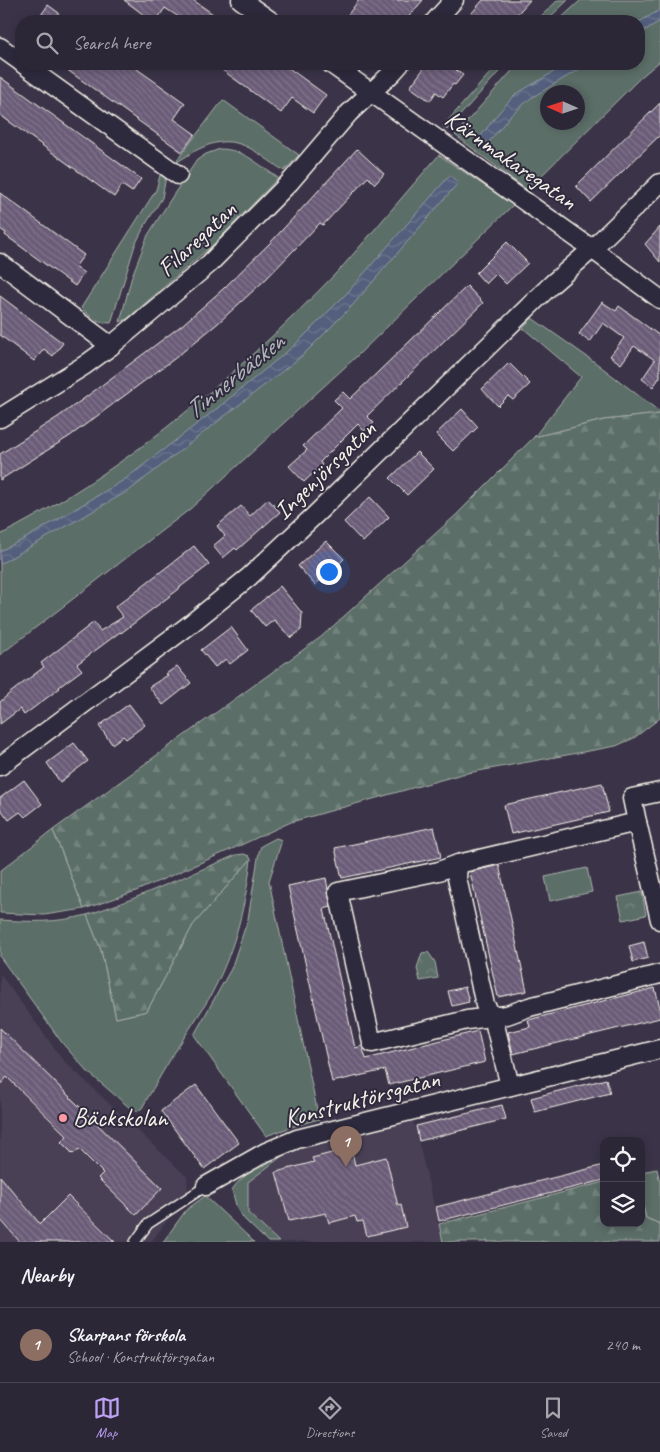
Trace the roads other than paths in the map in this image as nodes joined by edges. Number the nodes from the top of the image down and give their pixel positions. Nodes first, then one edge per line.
1 (241, 0) edge
2 (454, 0) edge
3 (262, 15) edge
4 (440, 15) edge
5 (0, 47) edge
6 (15, 58) edge
7 (32, 70) edge
8 (340, 70) edge
9 (395, 70) edge
10 (371, 92) junction
11 (178, 175) dead end
12 (660, 183) edge
13 (592, 248) junction
14 (0, 263) edge
15 (660, 299) edge
16 (111, 346) junction
17 (0, 418) edge
18 (0, 766) edge
19 (660, 792) edge
20 (637, 822) junction
21 (458, 864) junction
22 (660, 920) edge
23 (660, 974) edge
24 (493, 1017) junction
25 (660, 1049) edge
26 (510, 1086) junction
27 (206, 1186) joint
28 (135, 1242) edge

1 - 3 street
2 - 4 street
5 - 6 street
7 - 11 street
8 - 10 street, Kärnmakaregatan
9 - 10 street, Filaregatan
10 - 13 street, Kärnmakaregatan
10 - 16 street, Filaregatan
12 - 13 street, Ingenjörsgatan
13 - 15 street, Kärnmakaregatan
13 - 18 street, Ingenjörsgatan
14 - 16 street
16 - 17 street, Filaregatan
19 - 20 street
20 - 21 street, Konstruktörsgatan
20 - 22 street
21 - 24 street
21 - 24 street, Konstruktörsgatan
23 - 24 street, Konstruktörsgatan
24 - 26 street
25 - 26 street, Konstruktörsgatan
26 - 27 street, Konstruktörsgatan
27 - 28 lane

